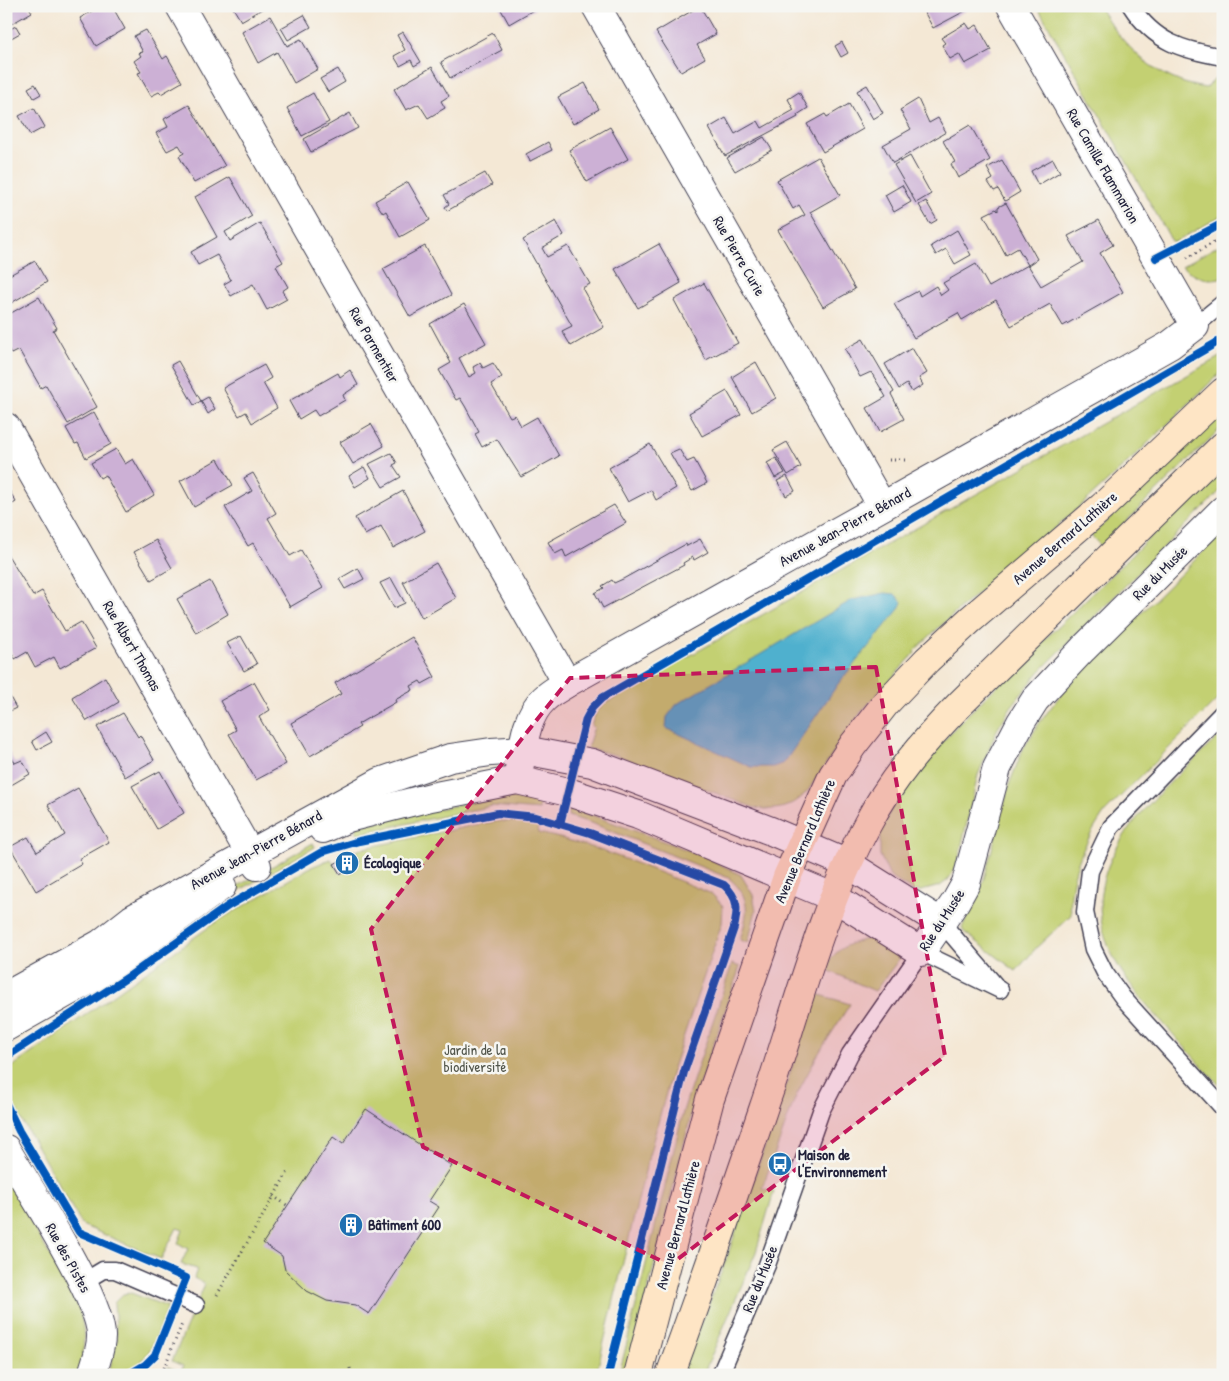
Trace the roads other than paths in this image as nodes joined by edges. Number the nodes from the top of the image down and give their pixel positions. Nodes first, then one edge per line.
1 (180, 6) edge
2 (596, 6) edge
3 (1011, 6) edge
4 (1131, 6) edge
5 (1223, 57) edge
6 (1223, 303) edge
7 (1195, 326) junction
8 (1223, 392) edge
9 (6, 427) edge
10 (1223, 446) edge
11 (882, 506) junction
12 (1223, 510) edge
13 (567, 683) junction
14 (1223, 712) edge
15 (524, 750) junction
16 (517, 780) junction
17 (801, 843) junction
18 (253, 859) junction
19 (848, 864) junction
20 (787, 877) junction
21 (835, 898) junction
22 (942, 923) junction
23 (922, 952) junction
24 (6, 996) edge
25 (6, 1027) edge
26 (1223, 1108) edge
27 (6, 1149) edge
28 (83, 1282) junction
29 (193, 1304) road end
30 (92, 1375) edge
31 (638, 1375) edge
32 (670, 1375) edge
33 (720, 1375) edge

1 - 13 street, Rue Parmentier
2 - 11 street, Rue Pierre Curie
3 - 7 street, Rue Camille Flammarion
4 - 5 lane
6 - 7 lane
7 - 11 street, Avenue Jean-Pierre Bénard
8 - 17 main road, Avenue Bernard Lathière
9 - 18 street, Rue Albert Thomas
10 - 19 main road
11 - 13 street, Avenue Jean-Pierre Bénard
12 - 22 street, Rue du Musée
13 - 15 street, Avenue Jean-Pierre Bénard
14 - 26 lane
15 - 16 street, Avenue Jean-Pierre Bénard
15 - 17 street, Avenue Jean-Pierre Bénard
15 - 18 street, Avenue Jean-Pierre Bénard
16 - 18 street, Avenue Jean-Pierre Bénard
16 - 20 street, Avenue Jean-Pierre Bénard
17 - 19 street, Avenue Jean-Pierre Bénard
17 - 20 main road, Avenue Bernard Lathière
18 - 24 street, Avenue Jean-Pierre Bénard
18 - 25 street, Avenue Jean-Pierre Bénard
19 - 21 main road
19 - 22 street, Avenue Jean-Pierre Bénard
20 - 21 street, Avenue Jean-Pierre Bénard
20 - 31 main road, Avenue Bernard Lathière
21 - 23 street, Avenue Jean-Pierre Bénard
21 - 32 main road
22 - 23 street, Rue du Musée
22 - 23 lane
23 - 33 lane, Rue du Musée
27 - 28 street, Rue des Pistes
28 - 29 lane
28 - 30 street, Rue des Pistes

